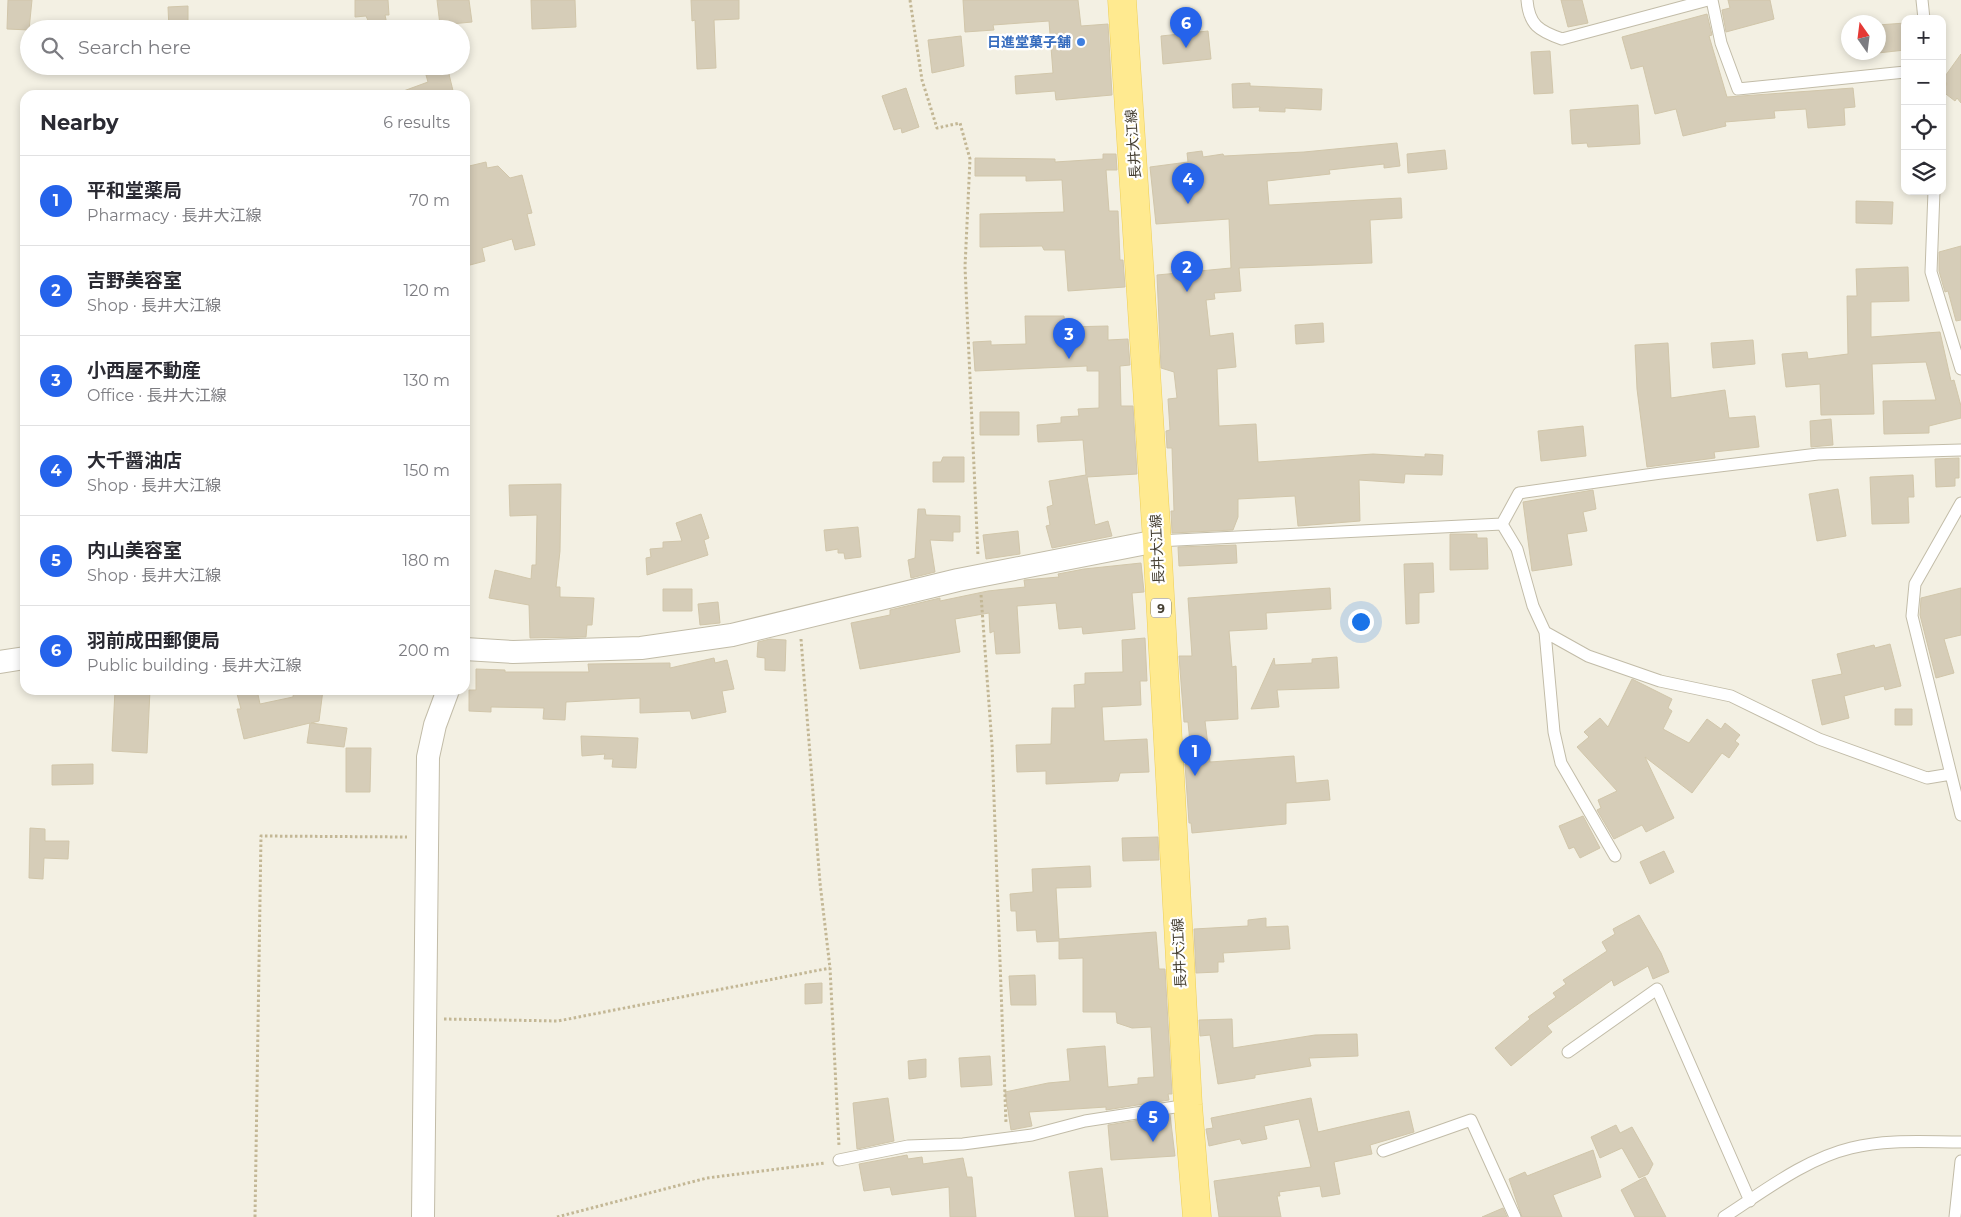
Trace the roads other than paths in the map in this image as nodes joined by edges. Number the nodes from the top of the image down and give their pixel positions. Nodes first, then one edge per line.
1 (1122, 0) edge
2 (1527, 0) edge
3 (1708, 0) edge
4 (1712, 0) edge
5 (1922, 0) edge
6 (1924, 15) edge
7 (1901, 72) edge
8 (1934, 195) edge
9 (1961, 369) edge
10 (1961, 450) edge
11 (1961, 503) edge
12 (1502, 524) junction
13 (1157, 541) junction
14 (1545, 632) junction
15 (470, 649) edge
16 (20, 659) edge
17 (0, 662) edge
18 (446, 695) edge
19 (1951, 774) junction
20 (1961, 815) edge
21 (1615, 856) dead end
22 (1568, 1052) dead end
23 (1188, 1105) junction
24 (1961, 1142) edge
25 (1383, 1151) dead end
26 (839, 1160) road end
27 (1961, 1161) edge
28 (1750, 1201) junction
29 (423, 1217) edge
30 (1197, 1217) edge
31 (1515, 1217) edge
32 (1724, 1217) edge
33 (1954, 1217) edge

1 - 13 main road, 長井大江線 / 9
2 - 3 lane
4 - 7 lane
5 - 6 lane
8 - 9 lane
10 - 12 lane
11 - 19 lane
12 - 13 lane
12 - 14 lane
13 - 15 street
13 - 23 main road, 長井大江線 / 9
14 - 19 lane
14 - 21 lane
16 - 17 street
18 - 29 street
19 - 20 lane
22 - 28 lane
23 - 26 lane
23 - 30 main road, 長井大江線 / 9
24 - 28 lane
25 - 31 lane
27 - 33 lane
28 - 32 lane

